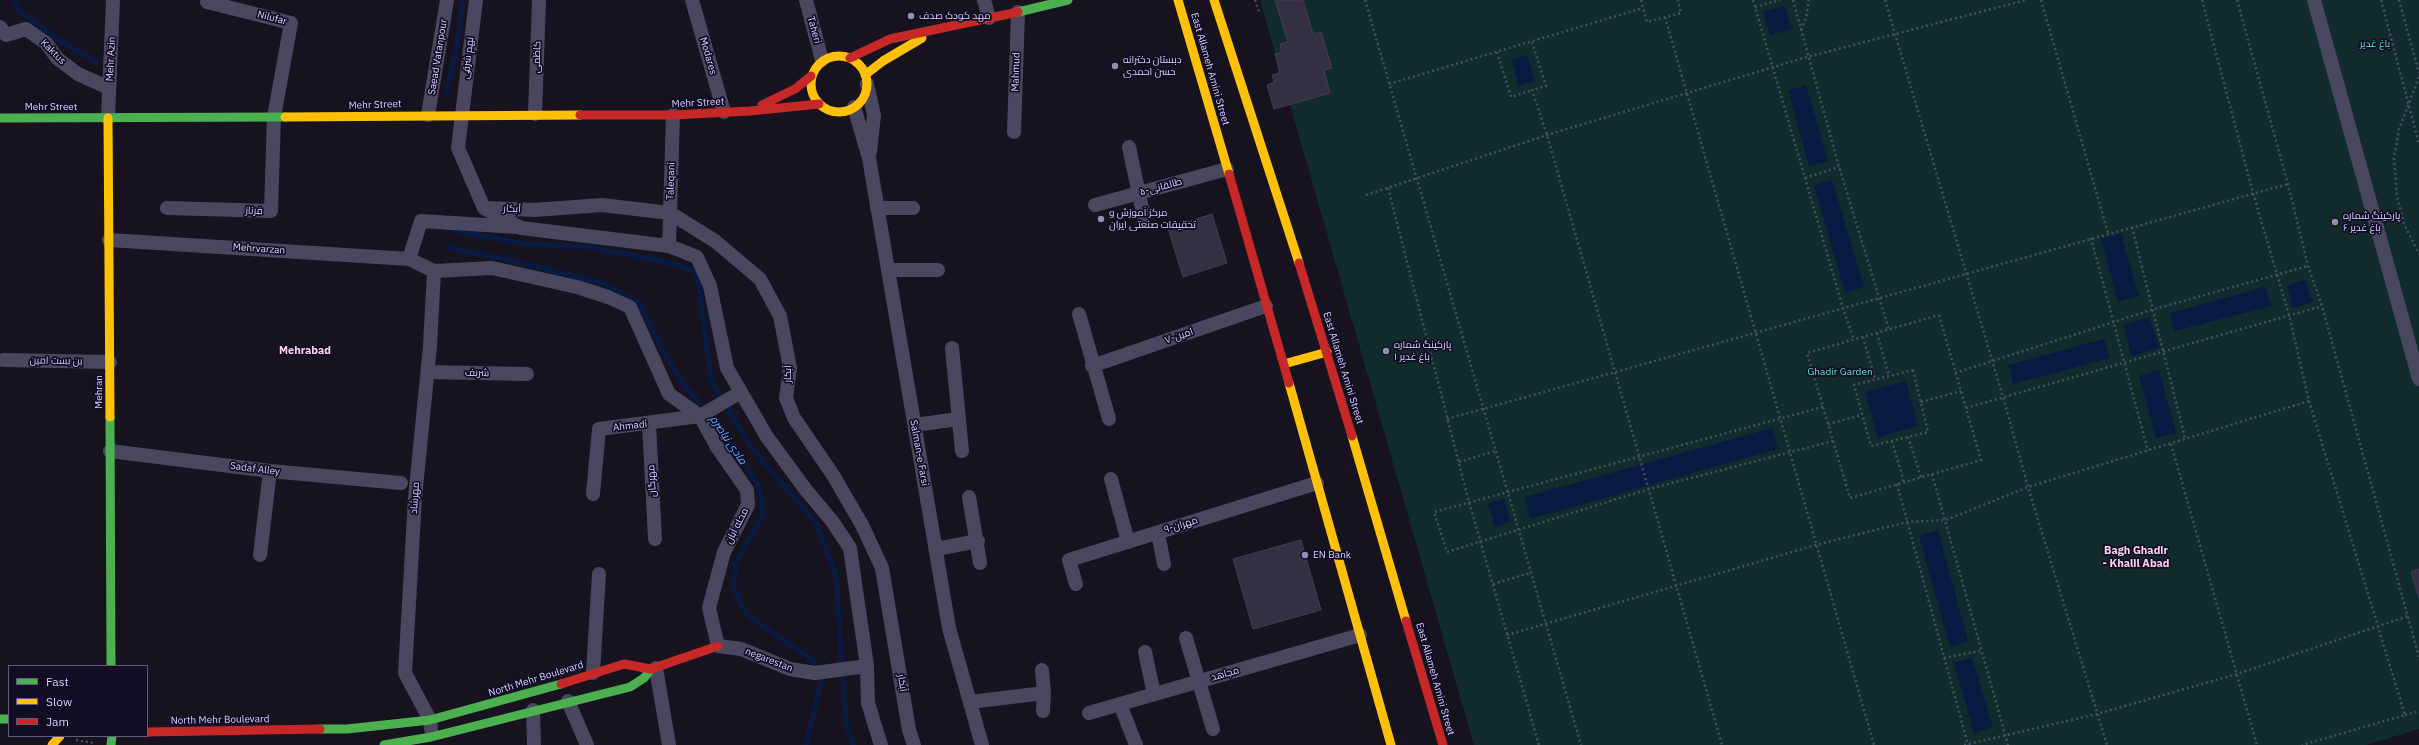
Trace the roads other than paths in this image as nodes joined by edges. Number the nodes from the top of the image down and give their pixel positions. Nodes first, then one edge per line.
1 (113, 0) edge
2 (447, 0) edge
3 (476, 0) edge
4 (539, 0) edge
5 (692, 0) edge
6 (806, 0) edge
7 (984, 0) edge
8 (1068, 0) edge
9 (1178, 0) edge
10 (1214, 0) edge
11 (2314, 0) edge
12 (207, 2) dead end
13 (1018, 12) junction
14 (990, 18) junction
15 (0, 27) edge
16 (934, 32) junction
17 (850, 58) junction
18 (822, 60) junction
19 (811, 76) junction
20 (866, 80) junction
21 (109, 88) junction
22 (819, 104) junction
23 (854, 107) junction
24 (750, 111) junction
25 (724, 112) junction
26 (428, 114) junction
27 (535, 114) junction
28 (461, 115) junction
29 (673, 115) junction
30 (274, 117) junction
31 (0, 118) edge
32 (108, 118) junction
33 (1014, 132) dead end
34 (1129, 147) dead end
35 (869, 158) junction
36 (1227, 169) junction
37 (1138, 193) junction
38 (1095, 205) dead end
39 (167, 208) dead end
40 (484, 208) junction
41 (877, 208) junction
42 (913, 208) dead end
43 (670, 213) junction
44 (1144, 218) dead end
45 (521, 228) junction
46 (109, 240) junction
47 (669, 246) junction
48 (409, 259) junction
49 (888, 270) junction
50 (938, 270) dead end
51 (434, 271) junction
52 (1266, 306) junction
53 (1080, 314) dead end
54 (952, 348) dead end
55 (1327, 352) junction
56 (3, 360) dead end
57 (110, 362) junction
58 (1284, 364) junction
59 (1092, 366) junction
60 (428, 372) junction
61 (527, 374) dead end
62 (2419, 379) edge
63 (741, 392) junction
64 (700, 416) junction
65 (958, 419) junction
66 (1109, 419) dead end
67 (649, 424) junction
68 (914, 425) junction
69 (962, 450) dead end
70 (110, 451) junction
71 (270, 471) junction
72 (1111, 479) dead end
73 (401, 483) dead end
74 (1317, 483) junction
75 (593, 494) dead end
76 (969, 497) dead end
77 (1158, 533) junction
78 (655, 539) dead end
79 (978, 541) junction
80 (1128, 542) junction
81 (936, 549) junction
82 (260, 555) dead end
83 (980, 563) dead end
84 (1164, 564) dead end
85 (599, 574) dead end
86 (1076, 584) dead end
87 (1360, 635) junction
88 (1186, 638) dead end
89 (718, 646) junction
90 (1145, 652) dead end
91 (111, 665) edge
92 (867, 666) junction
93 (654, 668) junction
94 (1042, 670) dead end
95 (594, 673) junction
96 (1198, 682) junction
97 (1044, 693) junction
98 (1154, 694) junction
99 (568, 701) junction
100 (970, 702) junction
101 (1120, 704) junction
102 (533, 710) junction
103 (1043, 711) dead end
104 (1089, 713) dead end
105 (430, 720) junction
106 (1214, 729) dead end
107 (148, 732) edge
108 (60, 737) edge
109 (431, 741) edge
110 (52, 745) edge
111 (384, 745) edge
112 (534, 745) edge
113 (587, 745) edge
114 (669, 745) edge
115 (881, 745) edge
116 (914, 745) edge
117 (982, 745) edge
118 (1136, 745) edge
119 (1391, 745) edge
120 (1443, 745) edge

1 - 21 street, Mehr Azin
2 - 26 street, Saead Vatanpour
3 - 28 street, نهم شرقی
4 - 27 street, کاظمی
5 - 25 street, Modares
6 - 18 street, Taheri
7 - 14 street
8 - 13 street
9 - 36 street, East Allameh Amini Street
10 - 55 street, East Allameh Amini Street
11 - 62 street
12 - 30 street, Nilufar
13 - 14 street
13 - 33 street, Mahmud
14 - 16 street
15 - 21 street, Kaktus
16 - 17 street
16 - 20 street
17 - 18 street
17 - 20 street
18 - 19 street
19 - 22 street
19 - 24 street, Mehr Street
20 - 23 street
20 - 35 street, Salman-e Farsi
21 - 32 street, Mehr Azin
22 - 23 street
22 - 24 street, Mehr Street
23 - 35 street, Salman-e Farsi
24 - 25 street, Mehr Street
25 - 29 street, Mehr Street
26 - 28 street, Mehr Street
26 - 30 street, Mehr Street
27 - 28 street, Mehr Street
27 - 29 street, Mehr Street
28 - 40 street
29 - 43 street, Taleqani
30 - 32 street, Mehr Street
30 - 39 street, فرناز
31 - 32 street, Mehr Street
32 - 46 street, Mehran
34 - 37 street
35 - 41 street, Salman-e Farsi
36 - 37 street, ۵-طالقانی
36 - 52 street, East Allameh Amini Street
37 - 38 street, ۵-طالقانی
37 - 44 street
40 - 43 street, آبکار
40 - 45 street, آبکار
41 - 42 street
41 - 49 street, Salman-e Farsi
43 - 47 street, Taleqani
43 - 116 street, آبکار
45 - 47 street, آبکار
45 - 48 street
46 - 48 street, Mehrvarzan
46 - 57 street, Mehran
47 - 63 street, آبکار
48 - 51 street
49 - 50 street
49 - 68 street, Salman-e Farsi
51 - 60 street, مهرشاد
51 - 64 street
52 - 58 street, East Allameh Amini Street
52 - 59 street, ۷-امین
53 - 59 street
54 - 65 street
55 - 58 street
55 - 120 street, East Allameh Amini Street
56 - 57 street, بن بست امین
57 - 70 street, Mehran
58 - 74 street, East Allameh Amini Street
59 - 66 street
60 - 61 street, شریف
60 - 105 street, مهرشاد
63 - 64 street
63 - 92 street, آبکار
64 - 67 street, Ahmadi
64 - 89 street, محله آبان
65 - 68 street
65 - 69 street
67 - 75 street, Ahmadi
67 - 78 street, مهرگان
68 - 81 street, Salman-e Farsi
70 - 71 street, Sadaf Alley
70 - 91 street, Mehran
71 - 73 street, Sadaf Alley
71 - 82 street
72 - 80 street
74 - 77 street, ۹-مهران
74 - 87 street, East Allameh Amini Street
76 - 79 street
77 - 80 street, ۹-مهران
77 - 84 street
79 - 81 street
79 - 83 street
80 - 86 street, ۹-مهران
81 - 100 street, Salman-e Farsi
85 - 95 street
87 - 96 street, مجاهد
87 - 119 street, East Allameh Amini Street
88 - 96 street
89 - 92 street, negarestan
89 - 93 street
90 - 98 street
92 - 115 street, آبکار
93 - 95 street, North Mehr Boulevard
93 - 99 street
93 - 114 street
94 - 97 street
95 - 105 street, North Mehr Boulevard
96 - 98 street, مجاهد
96 - 106 street
97 - 100 street
97 - 103 street
98 - 101 street, مجاهد
99 - 102 street
99 - 113 street
100 - 117 street, Salman-e Farsi
101 - 104 street, مجاهد
101 - 118 street
102 - 109 street
102 - 112 street
105 - 107 street, North Mehr Boulevard
105 - 109 street
108 - 110 street
109 - 111 street

